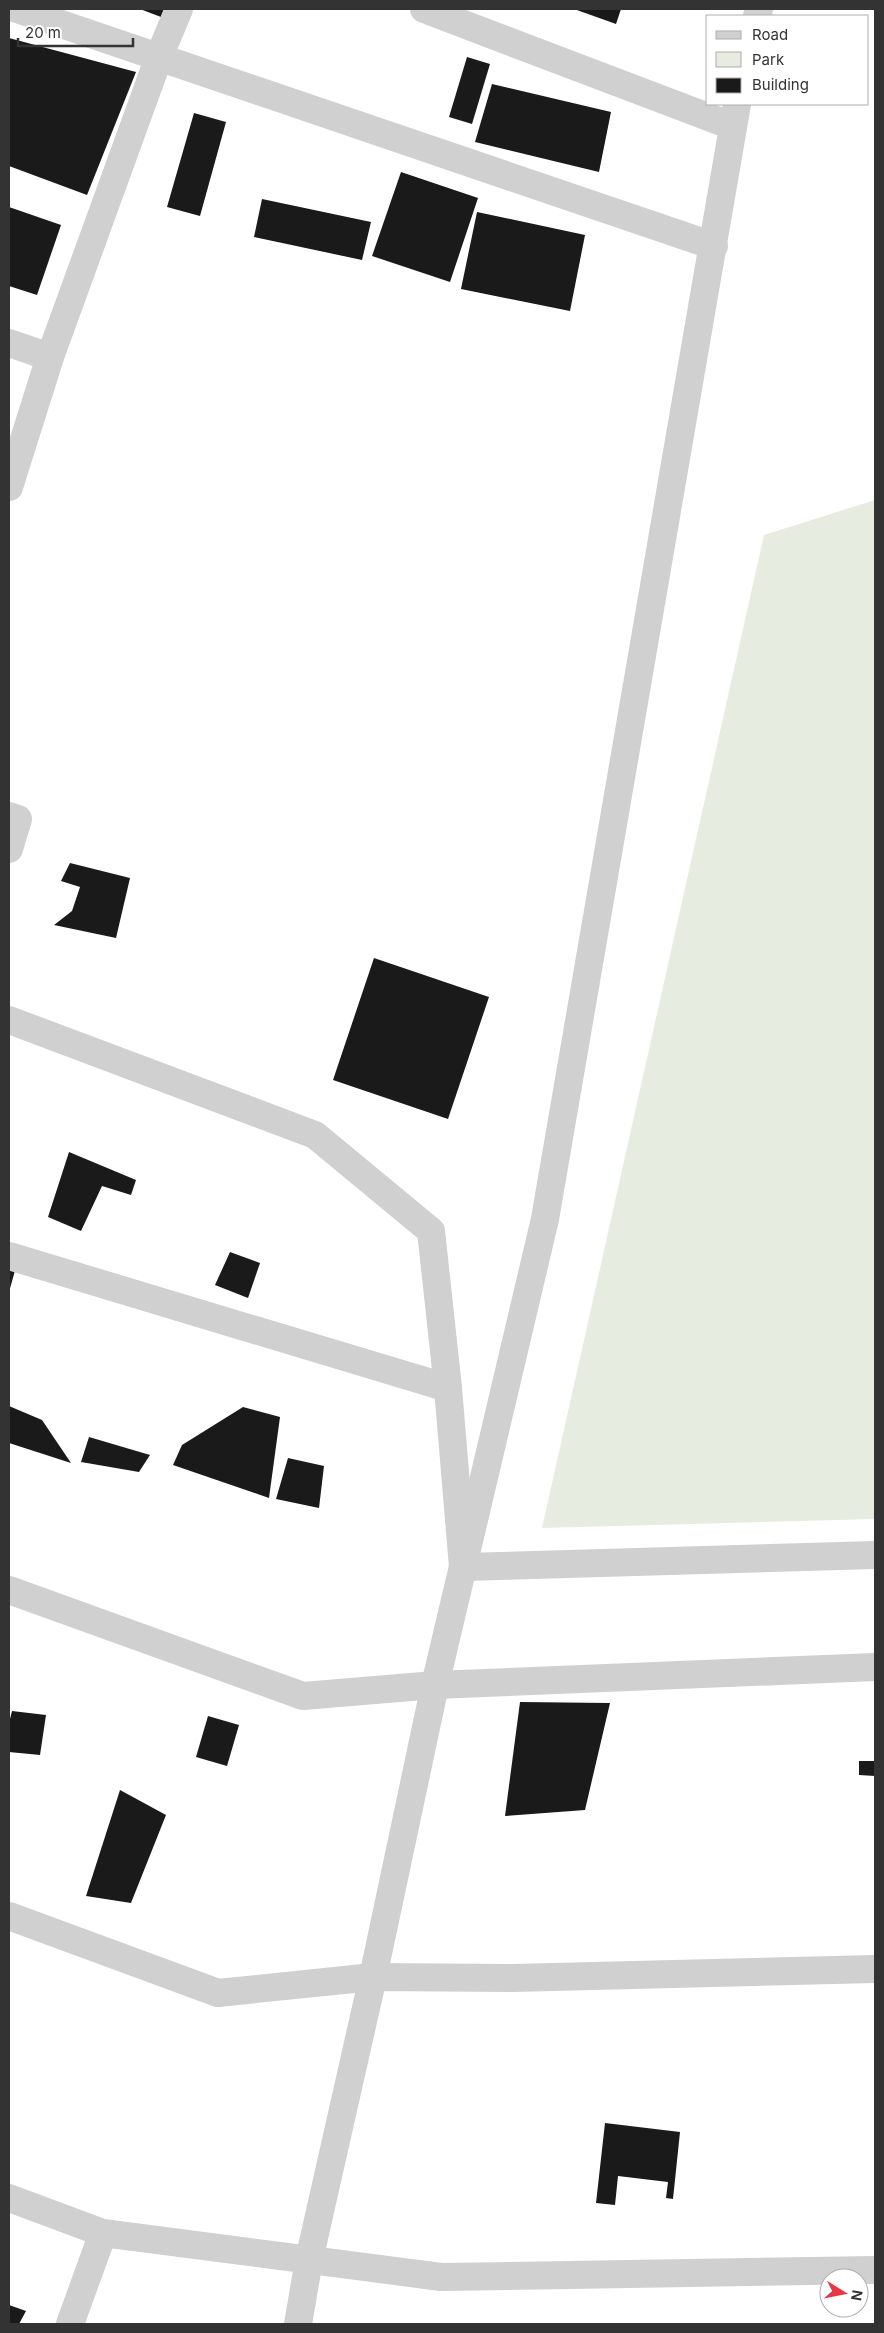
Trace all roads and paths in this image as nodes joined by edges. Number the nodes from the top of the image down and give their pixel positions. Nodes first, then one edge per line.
1 (17, 9) edge
2 (179, 9) edge
3 (424, 9) edge
4 (159, 57) junction
5 (735, 115) edge
6 (714, 246) junction
7 (9, 343) edge
8 (50, 357) junction
9 (9, 487) edge
10 (9, 816) edge
11 (9, 849) edge
12 (9, 1020) edge
13 (9, 1256) edge
14 (448, 1388) junction
15 (875, 1555) edge
16 (463, 1567) junction
17 (9, 1590) edge
18 (875, 1667) edge
19 (435, 1685) junction
20 (9, 1916) edge
21 (875, 1969) edge
22 (373, 1977) junction
23 (9, 2198) edge
24 (103, 2233) junction
25 (309, 2260) junction
26 (875, 2270) edge
27 (70, 2324) edge
28 (298, 2324) edge

1 - 4 street
2 - 4 street
3 - 5 street
4 - 6 street
4 - 8 street
5 - 6 street
6 - 16 street
7 - 8 street
8 - 9 street
10 - 11 street
12 - 14 street
13 - 14 street
14 - 16 street
15 - 16 street
16 - 19 street
17 - 19 street
18 - 19 street
19 - 22 street
20 - 22 street
21 - 22 street
22 - 25 street
23 - 24 street
24 - 25 street
24 - 27 street
25 - 26 street
25 - 28 street

